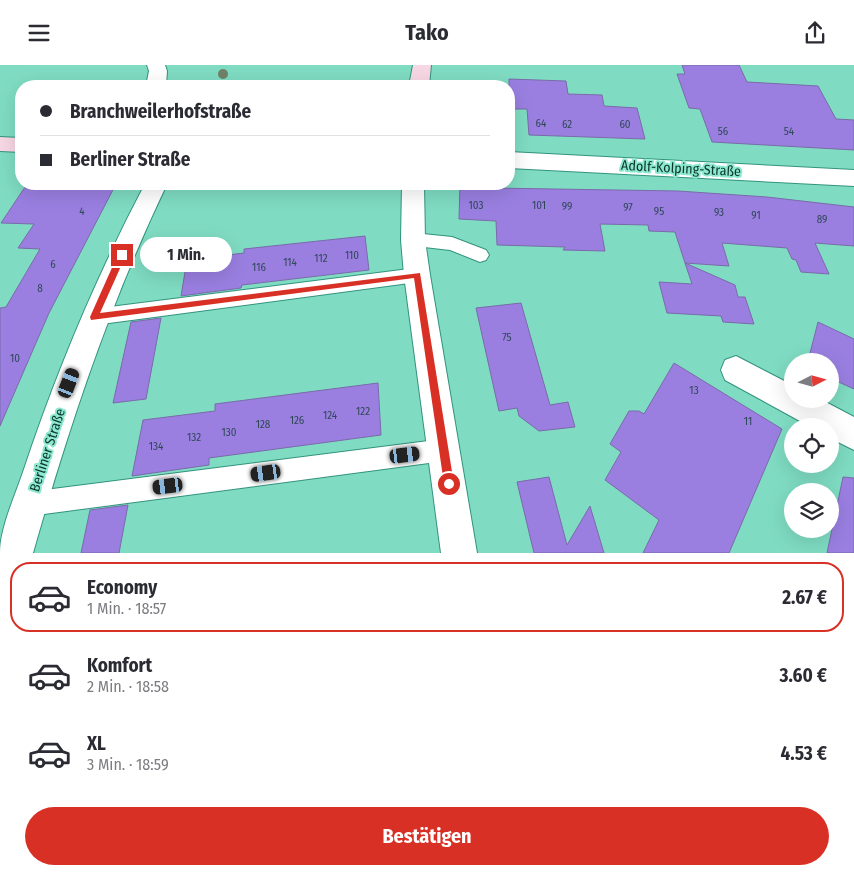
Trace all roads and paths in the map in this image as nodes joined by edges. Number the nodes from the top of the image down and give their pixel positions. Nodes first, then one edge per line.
1 (156, 65) edge
2 (422, 65) edge
3 (157, 80) edge
4 (420, 80) edge
5 (0, 144) edge
6 (15, 145) edge
7 (515, 161) edge
8 (854, 178) edge
9 (153, 190) edge
10 (413, 190) edge
11 (413, 240) junction
12 (480, 255) dead end
13 (417, 275) junction
14 (94, 317) junction
15 (736, 370) dead end
16 (854, 434) edge
17 (444, 450) junction
18 (30, 504) junction
19 (15, 553) edge
20 (459, 553) edge

1 - 3 street
2 - 4 street
5 - 6 street
7 - 8 street, Adolf-Kolping-Straße
9 - 14 street, Berliner Straße
10 - 11 street
11 - 12 lane
11 - 13 street
13 - 14 lane
13 - 17 street
14 - 18 street, Berliner Straße
15 - 16 street
17 - 18 lane
17 - 20 street
18 - 19 street, Berliner Straße

